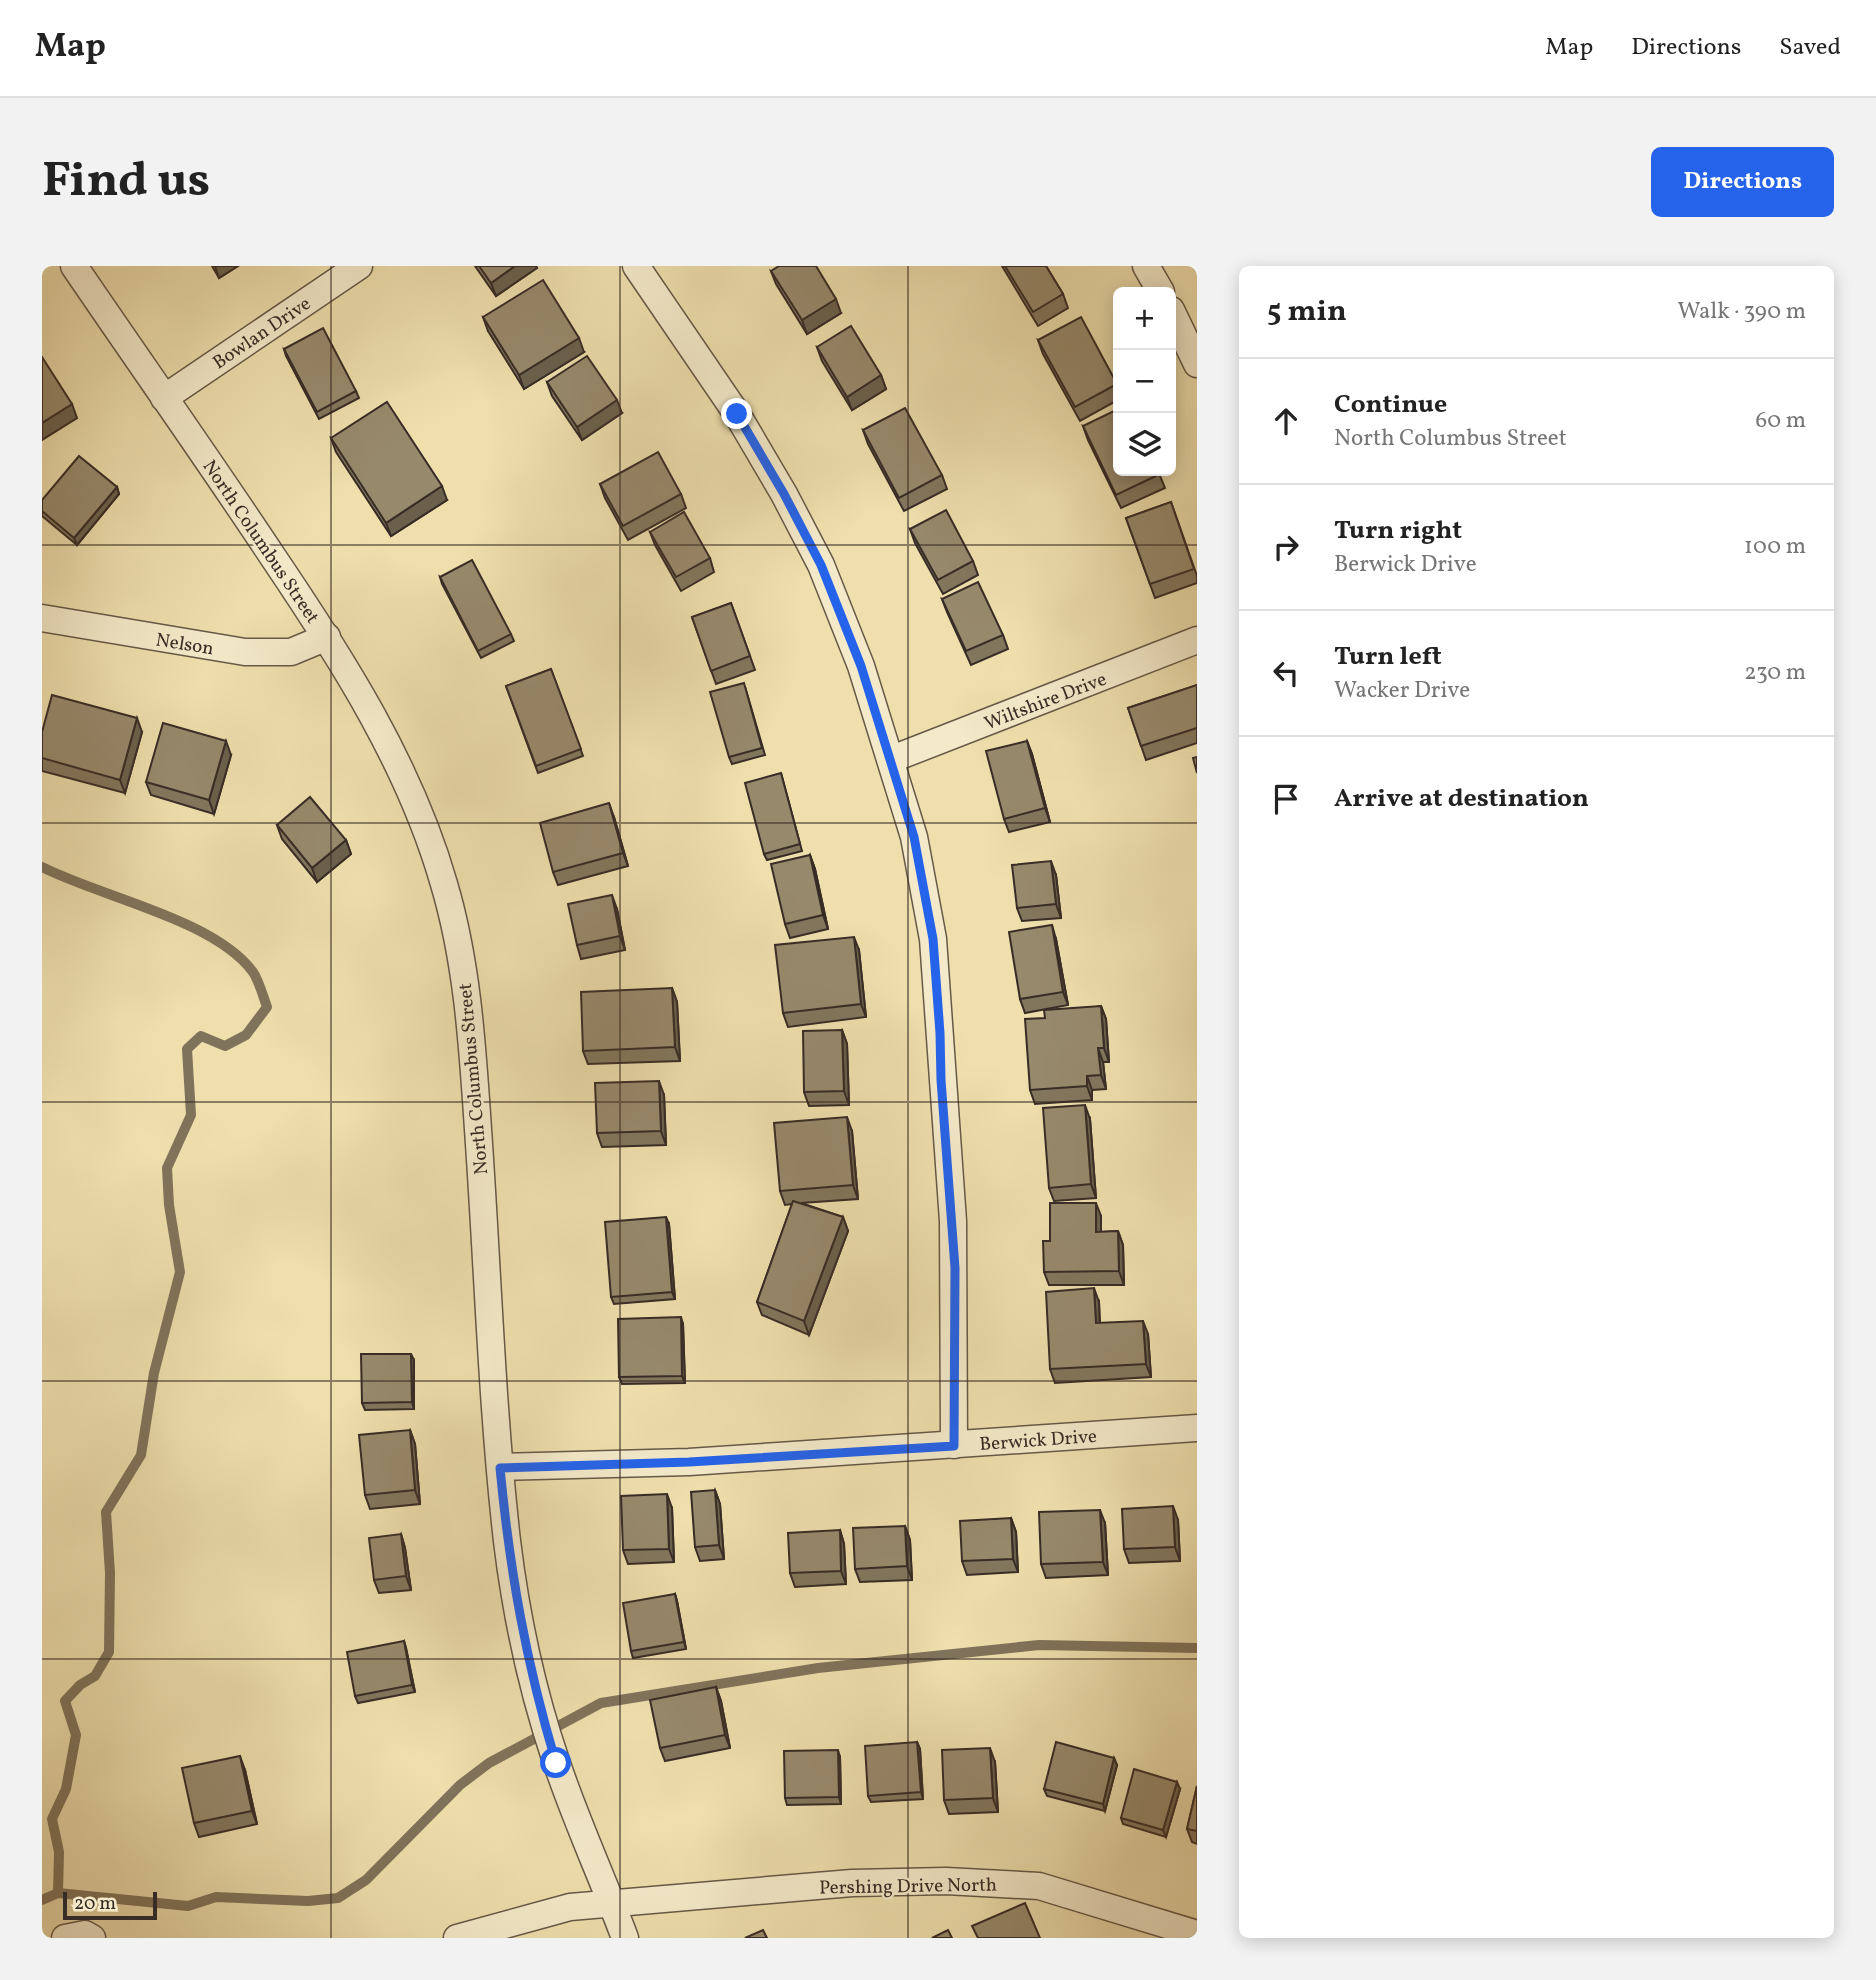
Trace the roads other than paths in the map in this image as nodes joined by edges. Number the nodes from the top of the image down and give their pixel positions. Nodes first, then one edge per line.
1 (74, 266) edge
2 (359, 266) edge
3 (636, 266) edge
4 (1146, 266) edge
5 (1158, 287) edge
6 (1176, 320) edge
7 (1197, 364) edge
8 (164, 398) junction
9 (42, 618) edge
10 (327, 638) junction
11 (1197, 640) edge
12 (892, 759) junction
13 (1197, 1428) edge
14 (954, 1446) junction
15 (500, 1468) junction
16 (612, 1904) junction
17 (1197, 1934) edge
18 (65, 1938) edge
19 (92, 1938) edge
20 (457, 1938) edge
21 (625, 1938) edge

1 - 8 street, North Columbus Street
2 - 8 street, Bowlan Drive
3 - 12 street
4 - 5 street
6 - 7 street
8 - 10 street, North Columbus Street
9 - 10 street, Nelson
10 - 15 street, North Columbus Street
11 - 12 street, Wiltshire Drive
12 - 14 street
13 - 14 street, Berwick Drive
14 - 15 street, Berwick Drive
15 - 16 street, North Columbus Street
16 - 17 street, Pershing Drive North
16 - 20 street, Pershing Drive North
16 - 21 street, North Columbus Street
18 - 19 street

